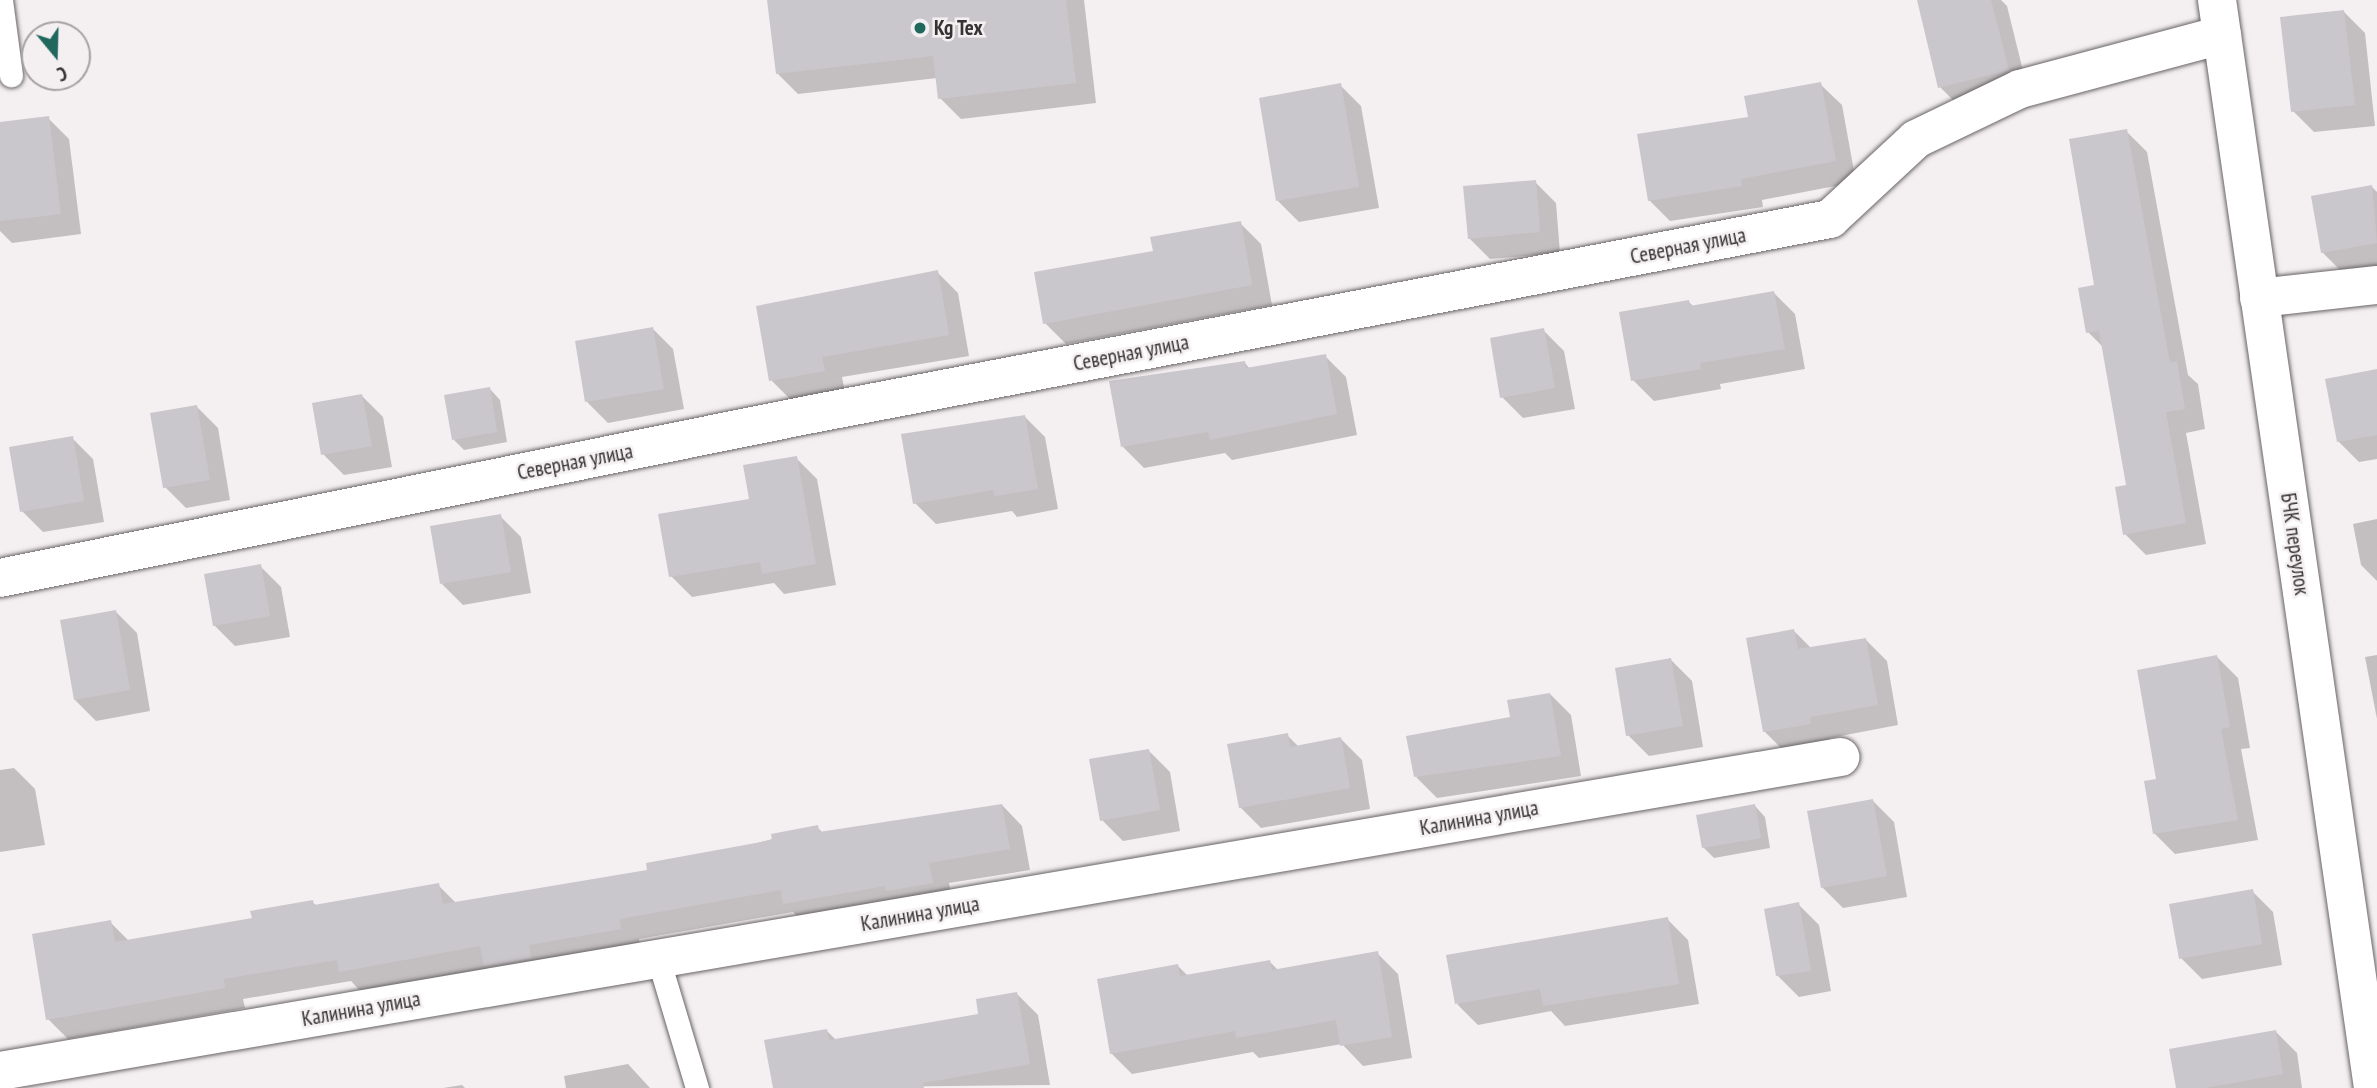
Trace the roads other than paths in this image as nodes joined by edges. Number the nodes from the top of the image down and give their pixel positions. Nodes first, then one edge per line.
1 (1, 0) edge
2 (2219, 17) edge
3 (10, 75) dead end
4 (2377, 285) edge
5 (2259, 298) junction
6 (0, 578) edge
7 (1840, 757) dead end
8 (658, 958) junction
9 (0, 1071) edge
10 (697, 1088) edge
11 (2373, 1088) edge

1 - 3 lane
2 - 5 street, БЧК переулок
2 - 6 street, Северная улица
4 - 5 street
5 - 11 street, БЧК переулок
7 - 8 street, Калинина улица
8 - 9 street, Калинина улица
8 - 10 lane

